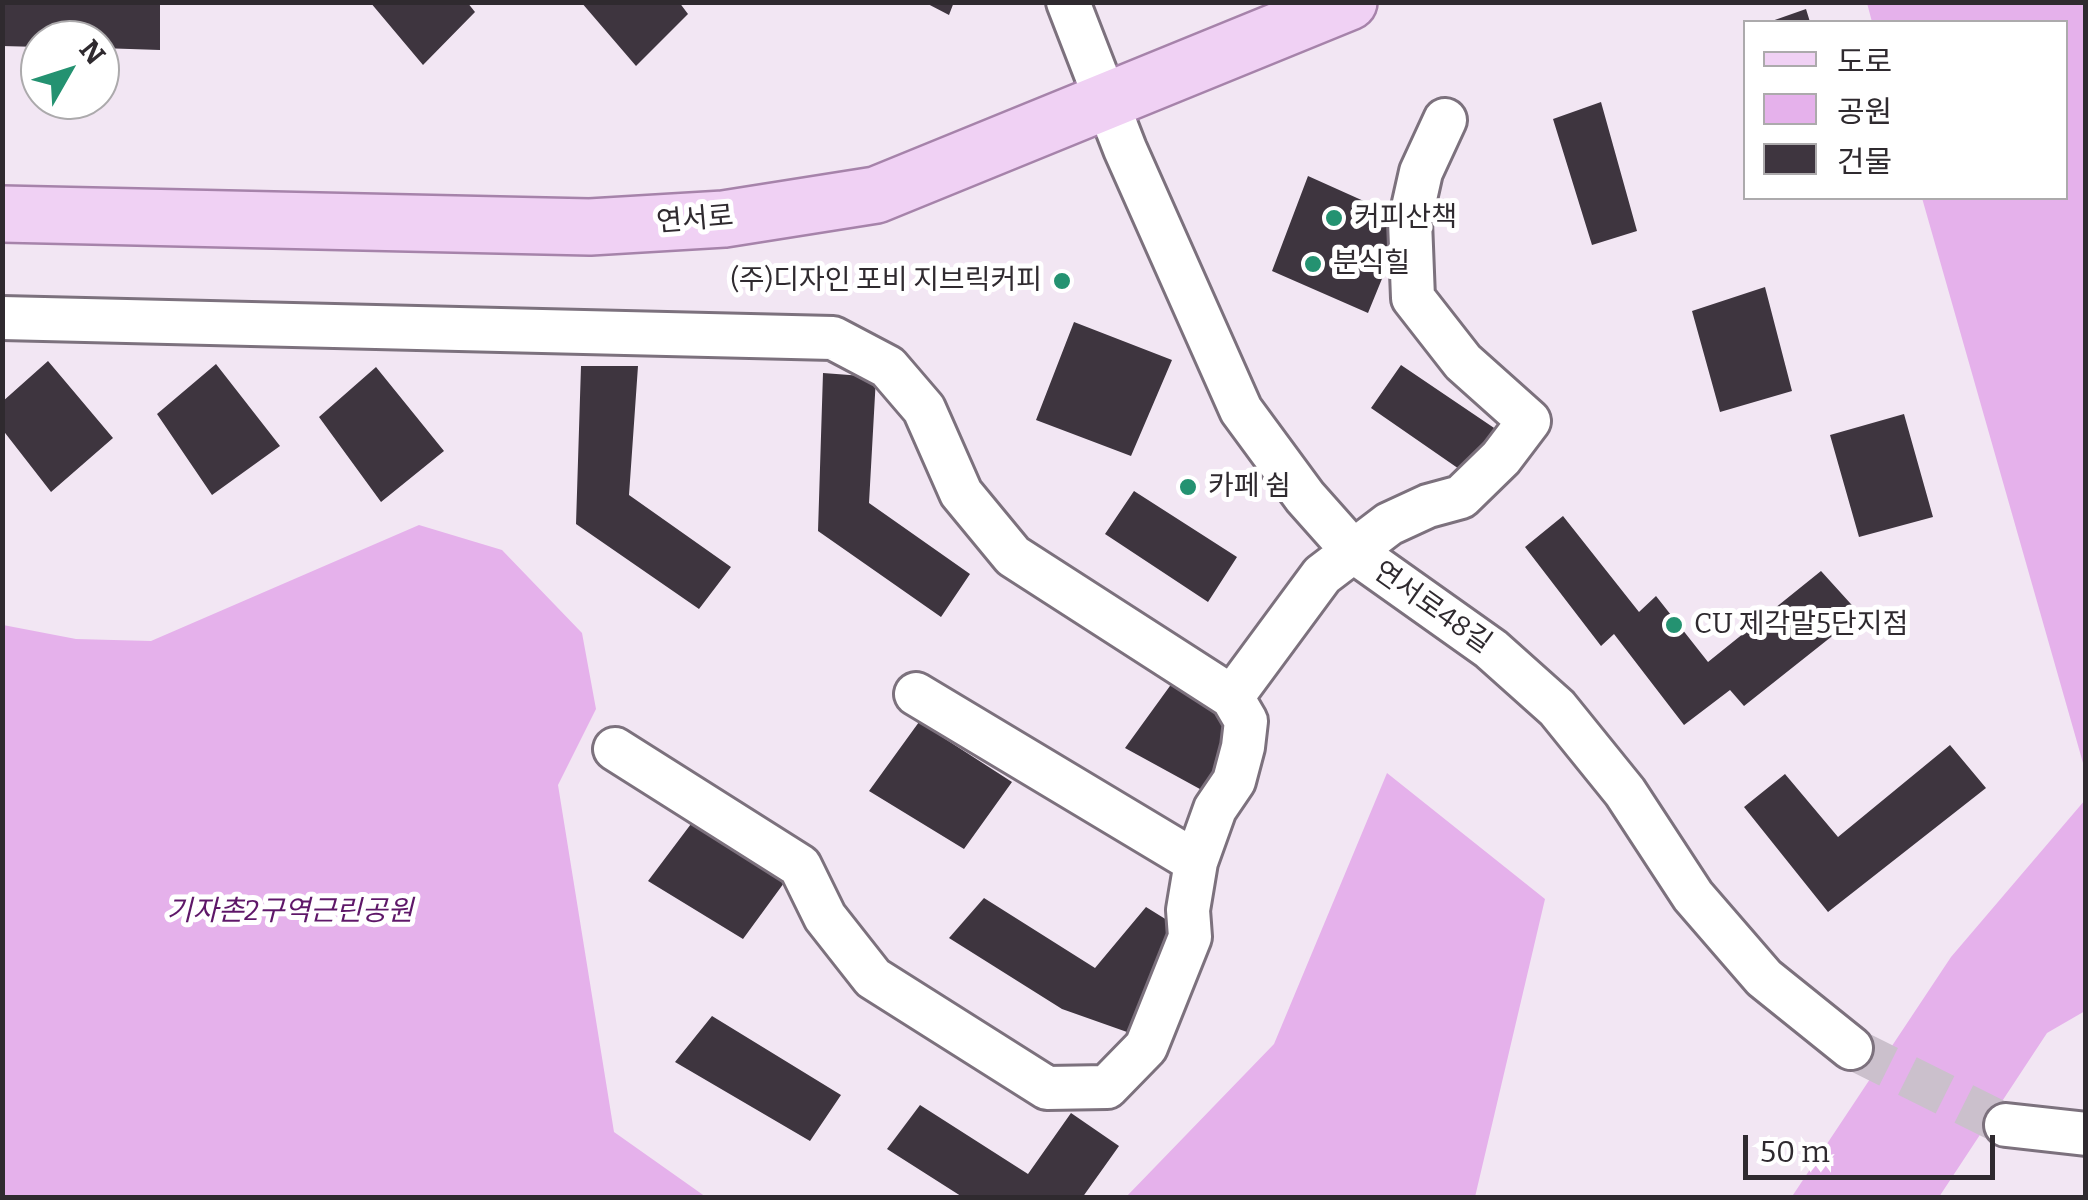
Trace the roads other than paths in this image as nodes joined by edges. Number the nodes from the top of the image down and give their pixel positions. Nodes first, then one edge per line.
1 (1068, 2) edge
2 (1349, 2) edge
3 (1106, 102) junction
4 (1445, 120) dead end
5 (2, 214) edge
6 (2, 318) edge
7 (1354, 551) junction
8 (916, 694) dead end
9 (1232, 697) junction
10 (614, 749) dead end
11 (1196, 862) junction
12 (1851, 1048) tunnel mouth
13 (2006, 1126) tunnel mouth
14 (2086, 1134) edge

1 - 3 street, 연서로48길
2 - 3 main road, 연서로
3 - 5 main road, 연서로
3 - 7 street, 연서로48길
4 - 7 street
6 - 9 street
7 - 9 street
7 - 12 street, 연서로48길
8 - 11 street
9 - 11 street
10 - 11 street
13 - 14 street

